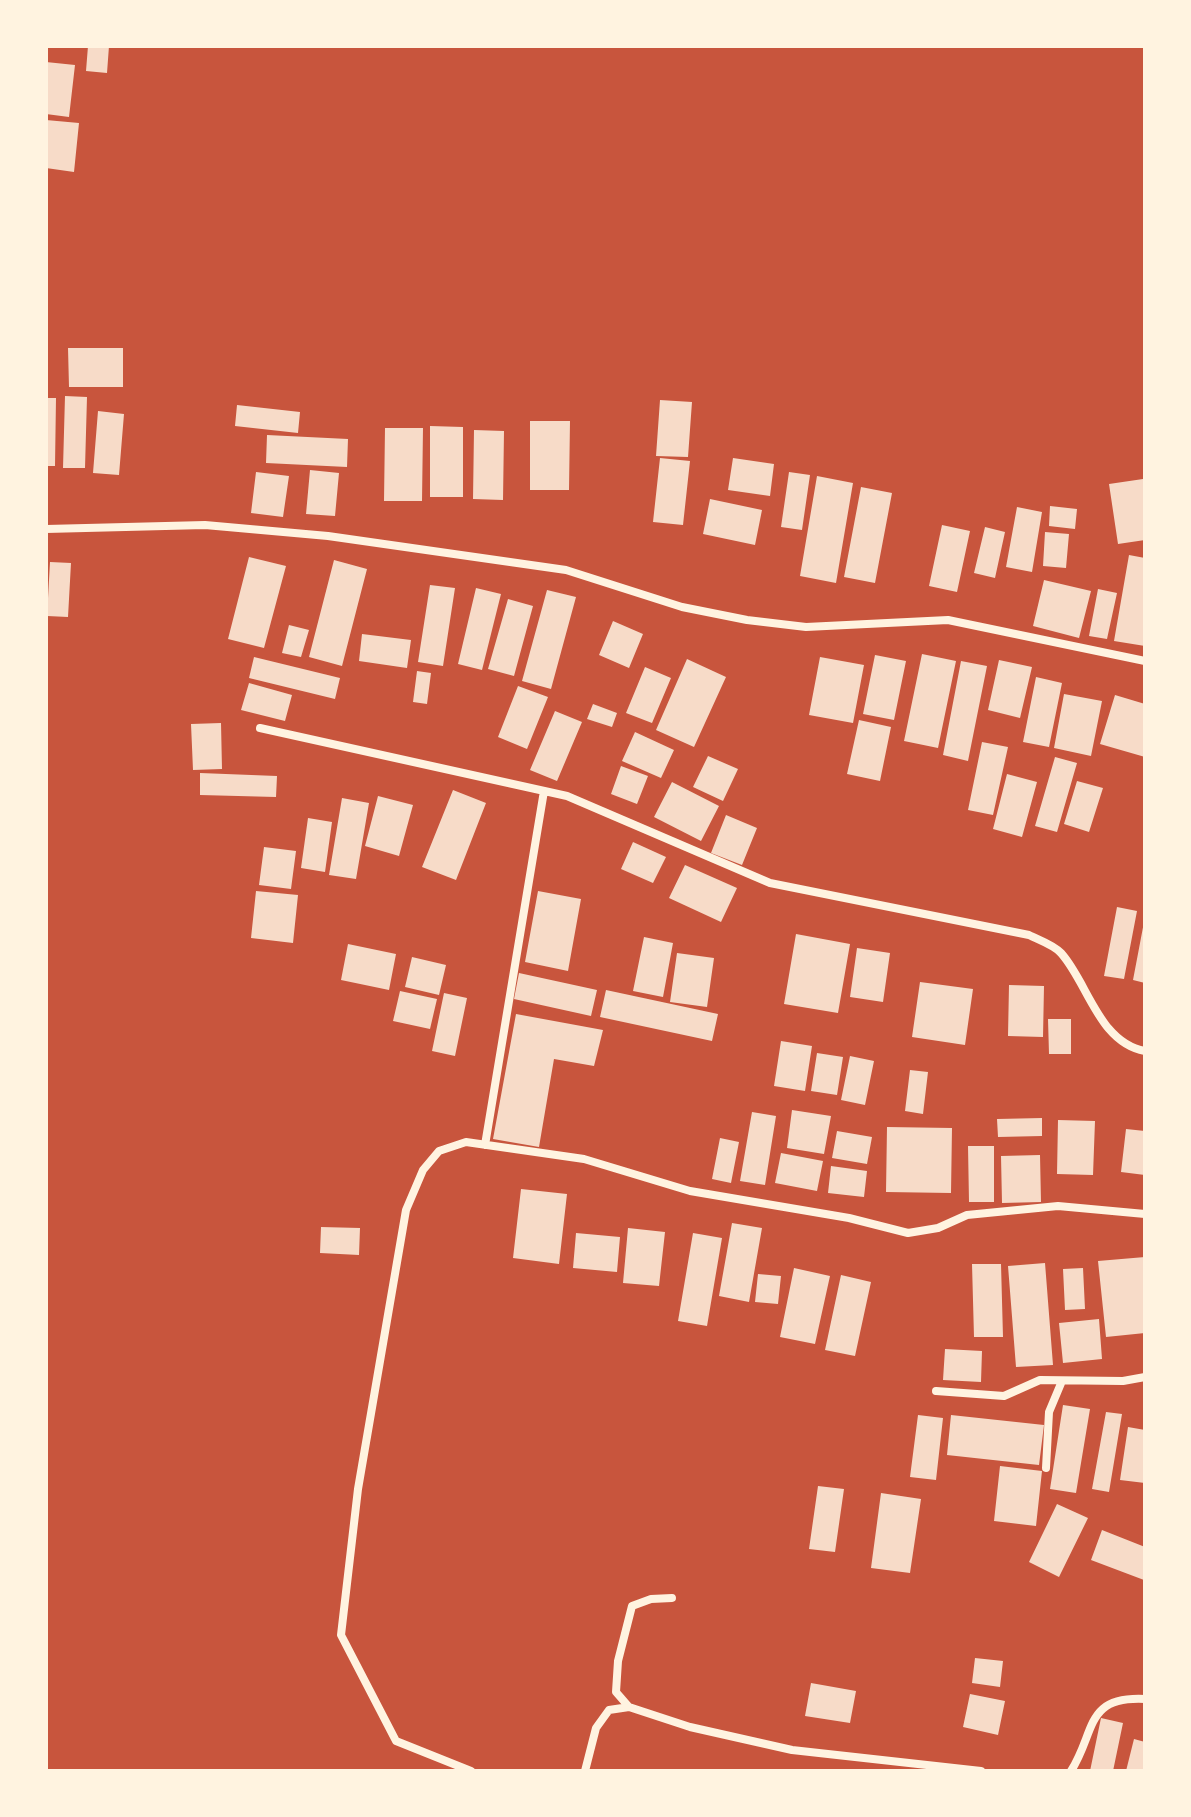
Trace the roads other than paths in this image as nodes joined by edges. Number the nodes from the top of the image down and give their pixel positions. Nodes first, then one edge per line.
1 (46, 529) edge
2 (1145, 661) edge
3 (260, 728) dead end
4 (544, 791) junction
5 (1145, 1051) edge
6 (485, 1145) junction
7 (1145, 1214) edge
8 (1145, 1377) edge
9 (1062, 1381) junction
10 (936, 1391) dead end
11 (1046, 1468) dead end
12 (672, 1598) dead end
13 (1145, 1699) edge
14 (629, 1707) junction
15 (471, 1771) edge
16 (585, 1771) edge
17 (981, 1771) edge
18 (1071, 1771) edge

1 - 2 street
3 - 4 street
4 - 5 street
4 - 6 street
6 - 7 street
6 - 15 street
8 - 9 street
9 - 10 street
9 - 11 street
12 - 14 street
13 - 18 street
14 - 16 street
14 - 17 street

